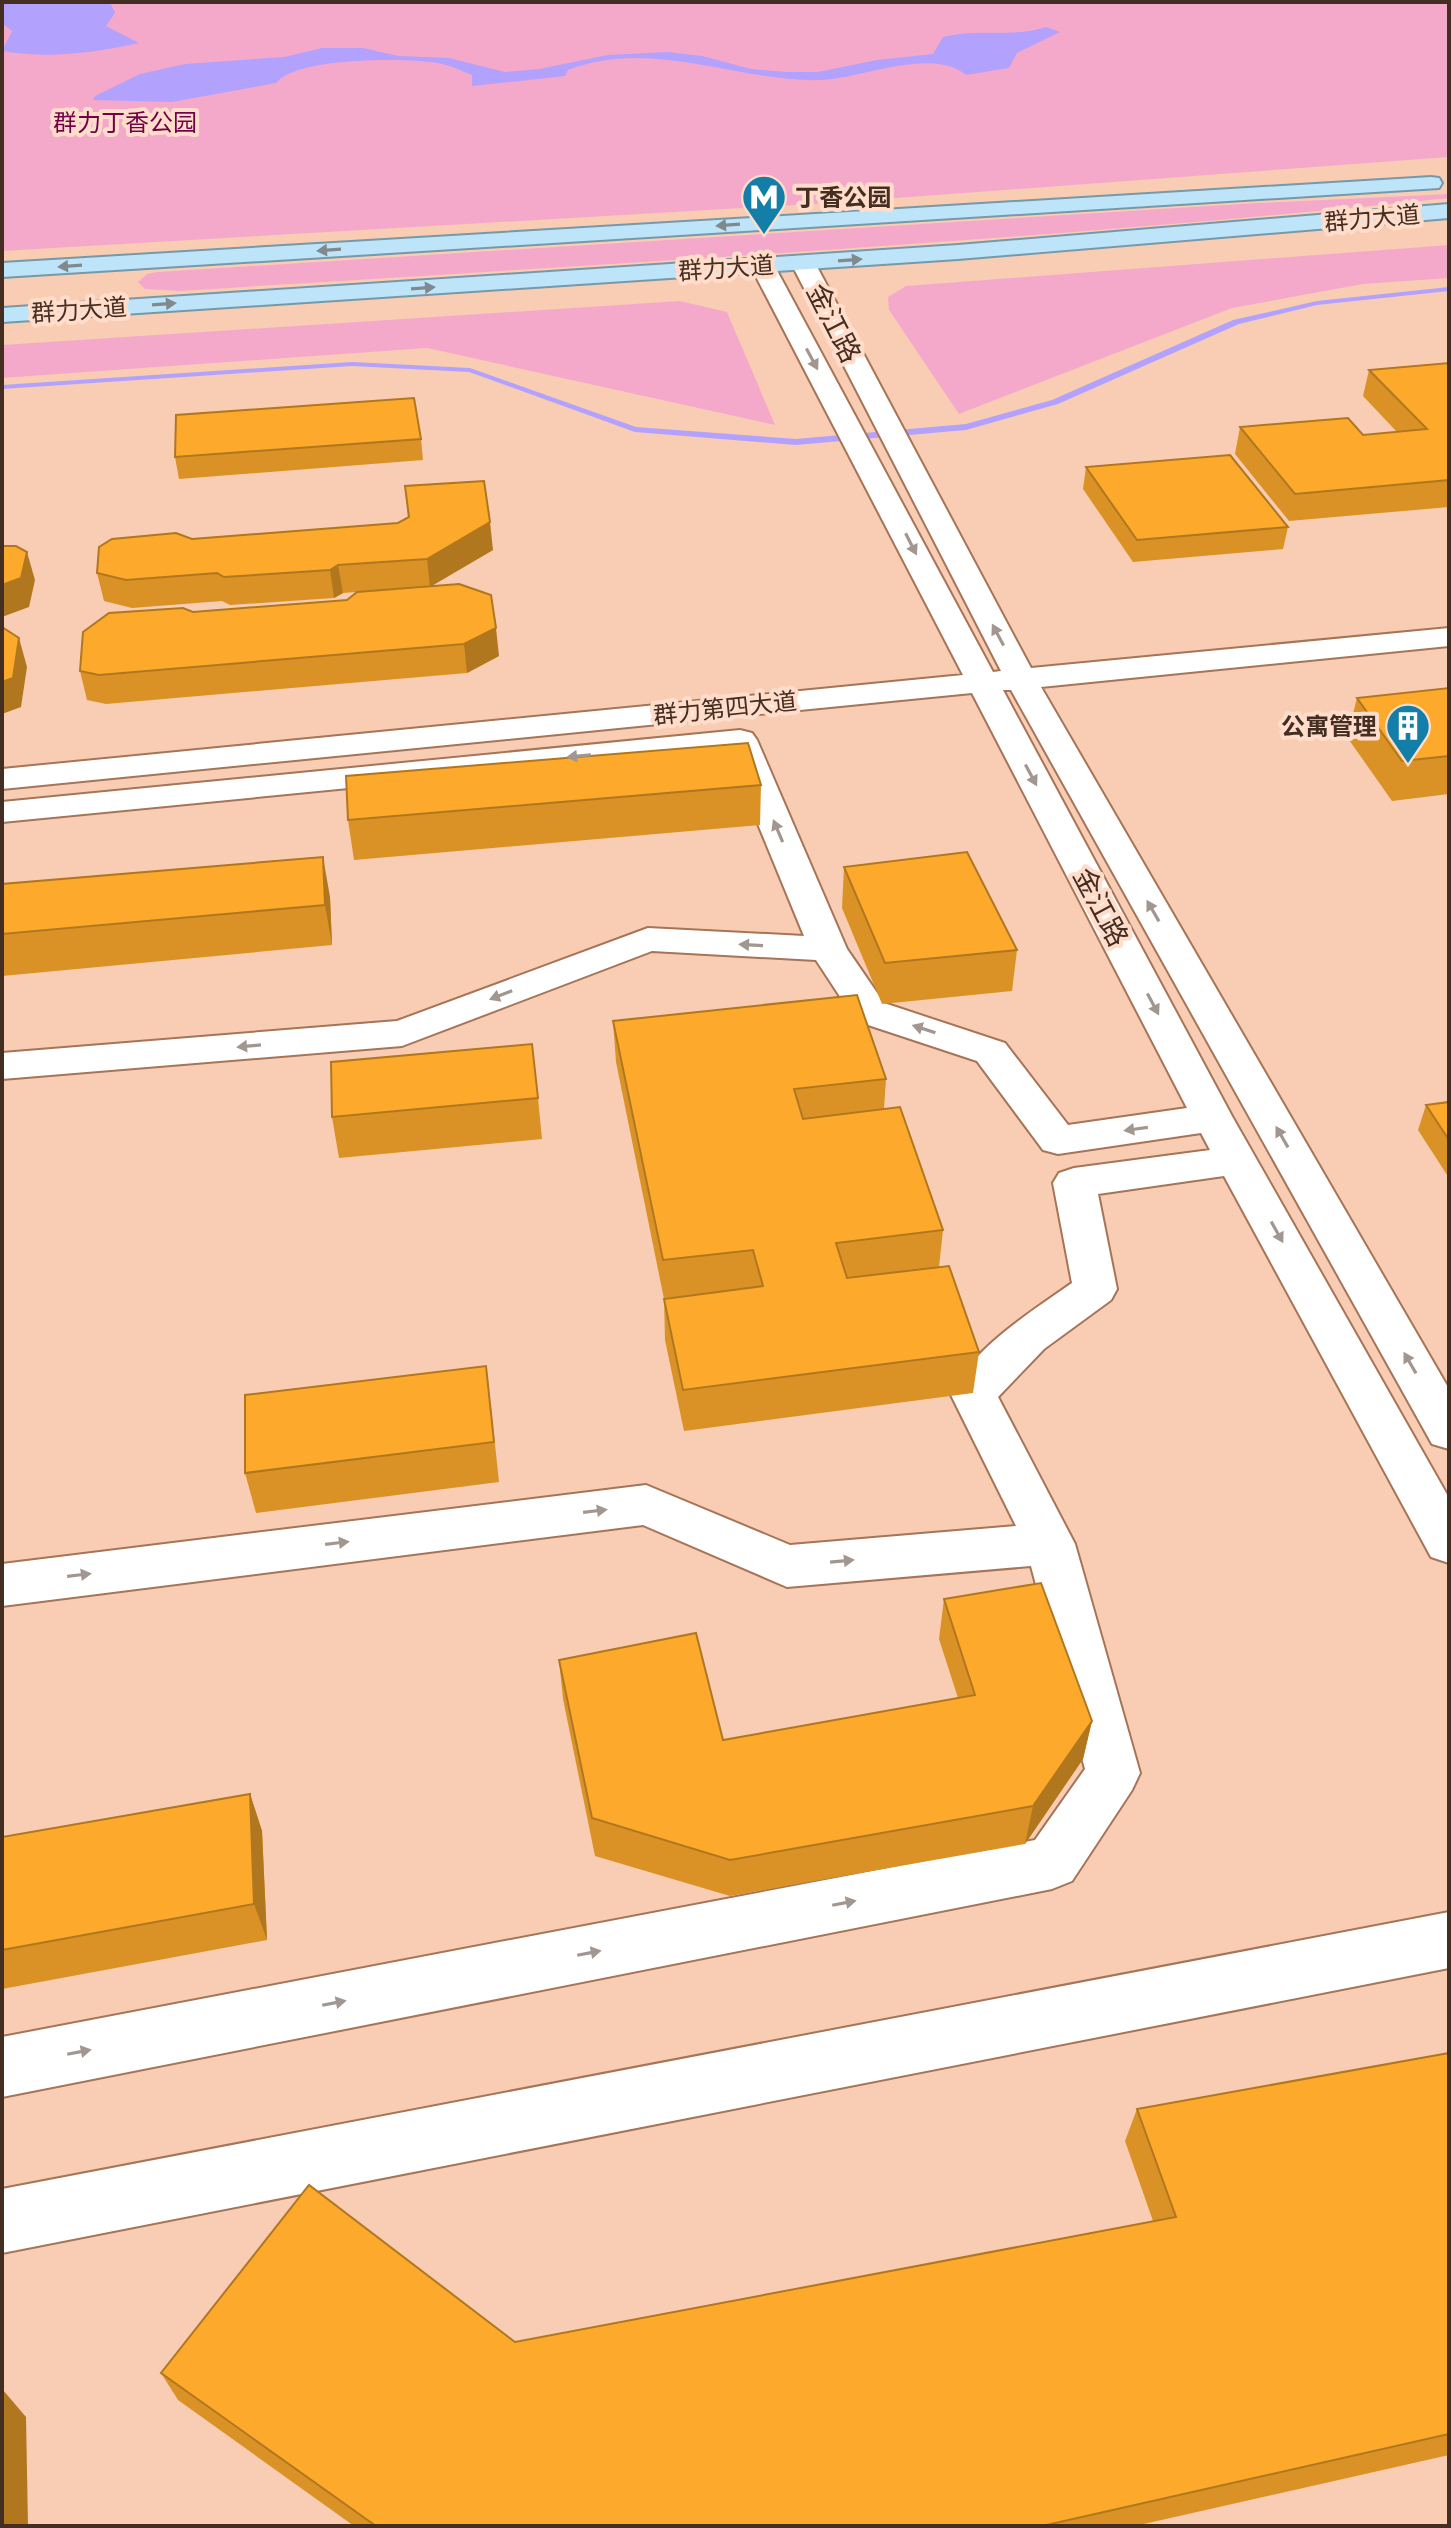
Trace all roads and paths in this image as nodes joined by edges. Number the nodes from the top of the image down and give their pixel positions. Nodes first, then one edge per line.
1 (1449, 169) edge
2 (1449, 182) edge
3 (1449, 211) edge
4 (912, 214) junction
5 (1449, 223) edge
6 (958, 252) junction
7 (803, 263) junction
8 (762, 265) junction
9 (2, 270) edge
10 (2, 315) edge
11 (894, 473) junction
12 (1449, 637) edge
13 (1021, 679) junction
14 (982, 682) junction
15 (2, 779) edge
16 (2, 812) edge
17 (828, 949) junction
18 (2, 1066) edge
19 (1225, 1139) junction
20 (1449, 1431) edge
21 (1449, 1543) edge
22 (1050, 1544) junction
23 (2, 1585) edge
24 (1449, 1940) edge
25 (2, 2067) edge
26 (2, 2221) edge

1 - 4 main road
2 - 4 main road, 群力大道
3 - 6 main road, 群力大道
4 -> 9 main road, 群力大道
5 - 6 main road
7 -> 6 main road, 群力大道
7 - 8 main road, 群力大道
7 - 11 street, 金江路
10 -> 8 main road, 群力大道
8 -> 11 street, 金江路
13 -> 11 street, 金江路
11 -> 14 street, 金江路
12 - 13 street, 群力第四大道
13 - 14 street, 群力第四大道
20 -> 13 street, 金江路
14 - 15 street, 群力第四大道
14 -> 19 street, 金江路
17 -> 16 street
17 -> 18 street
19 -> 17 street
19 -> 21 street, 金江路
19 - 22 street
23 -> 22 street
25 -> 22 street
24 - 26 street

